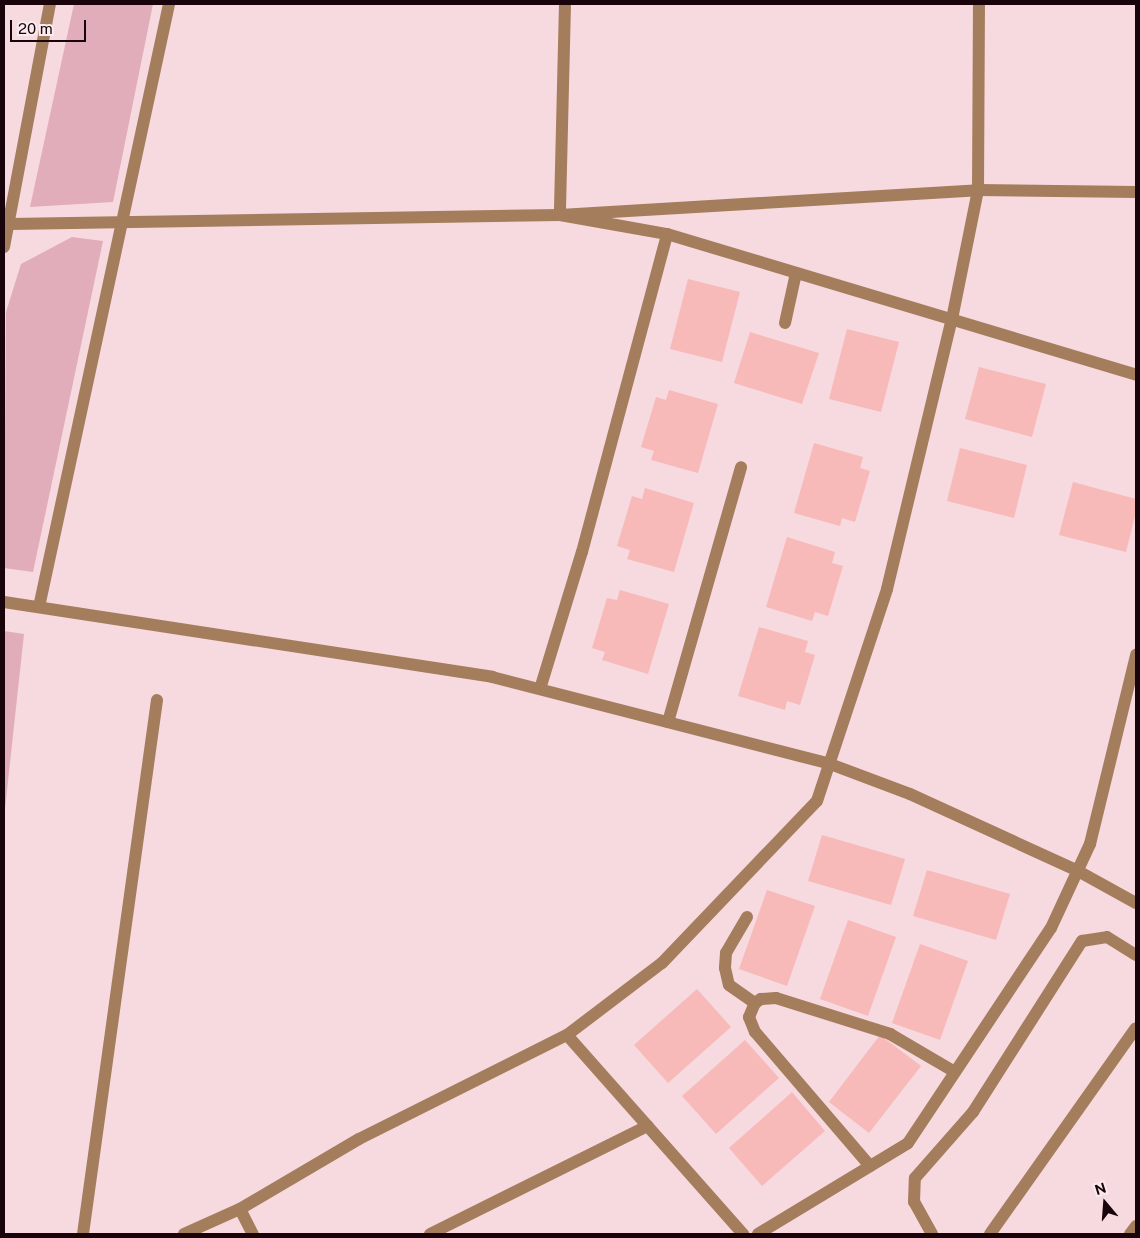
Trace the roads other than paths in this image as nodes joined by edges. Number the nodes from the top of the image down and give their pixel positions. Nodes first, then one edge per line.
1 (50, 4) edge
2 (169, 4) edge
3 (565, 4) edge
4 (979, 4) edge
5 (978, 190) junction
6 (1136, 192) edge
7 (560, 215) junction
8 (123, 223) junction
9 (10, 224) junction
10 (667, 234) junction
11 (4, 247) edge
12 (796, 272) junction
13 (952, 319) junction
14 (785, 323) dead end
15 (1136, 375) edge
16 (741, 467) dead end
17 (4, 602) edge
18 (39, 608) junction
19 (1136, 655) edge
20 (540, 689) junction
21 (157, 700) dead end
22 (668, 722) junction
23 (830, 764) junction
24 (1078, 871) junction
25 (1136, 903) edge
26 (747, 917) dead end
27 (1136, 955) edge
28 (755, 1003) junction
29 (1136, 1028) edge
30 (567, 1035) junction
31 (955, 1072) junction
32 (648, 1126) junction
33 (870, 1166) junction
34 (240, 1209) junction
35 (1136, 1226) edge
36 (83, 1234) edge
37 (184, 1234) edge
38 (253, 1234) edge
39 (430, 1234) edge
40 (743, 1234) edge
41 (758, 1234) edge
42 (932, 1234) edge
43 (990, 1234) edge
44 (1130, 1234) edge

1 - 9 street
2 - 8 street
3 - 7 street
4 - 5 street
5 - 6 street
5 - 7 street
5 - 13 street
7 - 8 street
7 - 10 street
8 - 9 street
8 - 18 street
9 - 11 street
10 - 12 street
10 - 20 street
12 - 13 street
12 - 14 street
13 - 15 street
13 - 23 street
16 - 22 street
17 - 18 street
18 - 20 street
19 - 24 street
20 - 22 street
21 - 36 street
22 - 23 street
23 - 24 street
23 - 30 street
24 - 25 street
24 - 31 street
26 - 28 street
27 - 42 street
28 - 31 street
28 - 33 street
29 - 43 street
30 - 32 street
30 - 34 street
31 - 33 street
32 - 39 street
32 - 40 street
33 - 41 street
34 - 37 street
34 - 38 street
35 - 44 street

